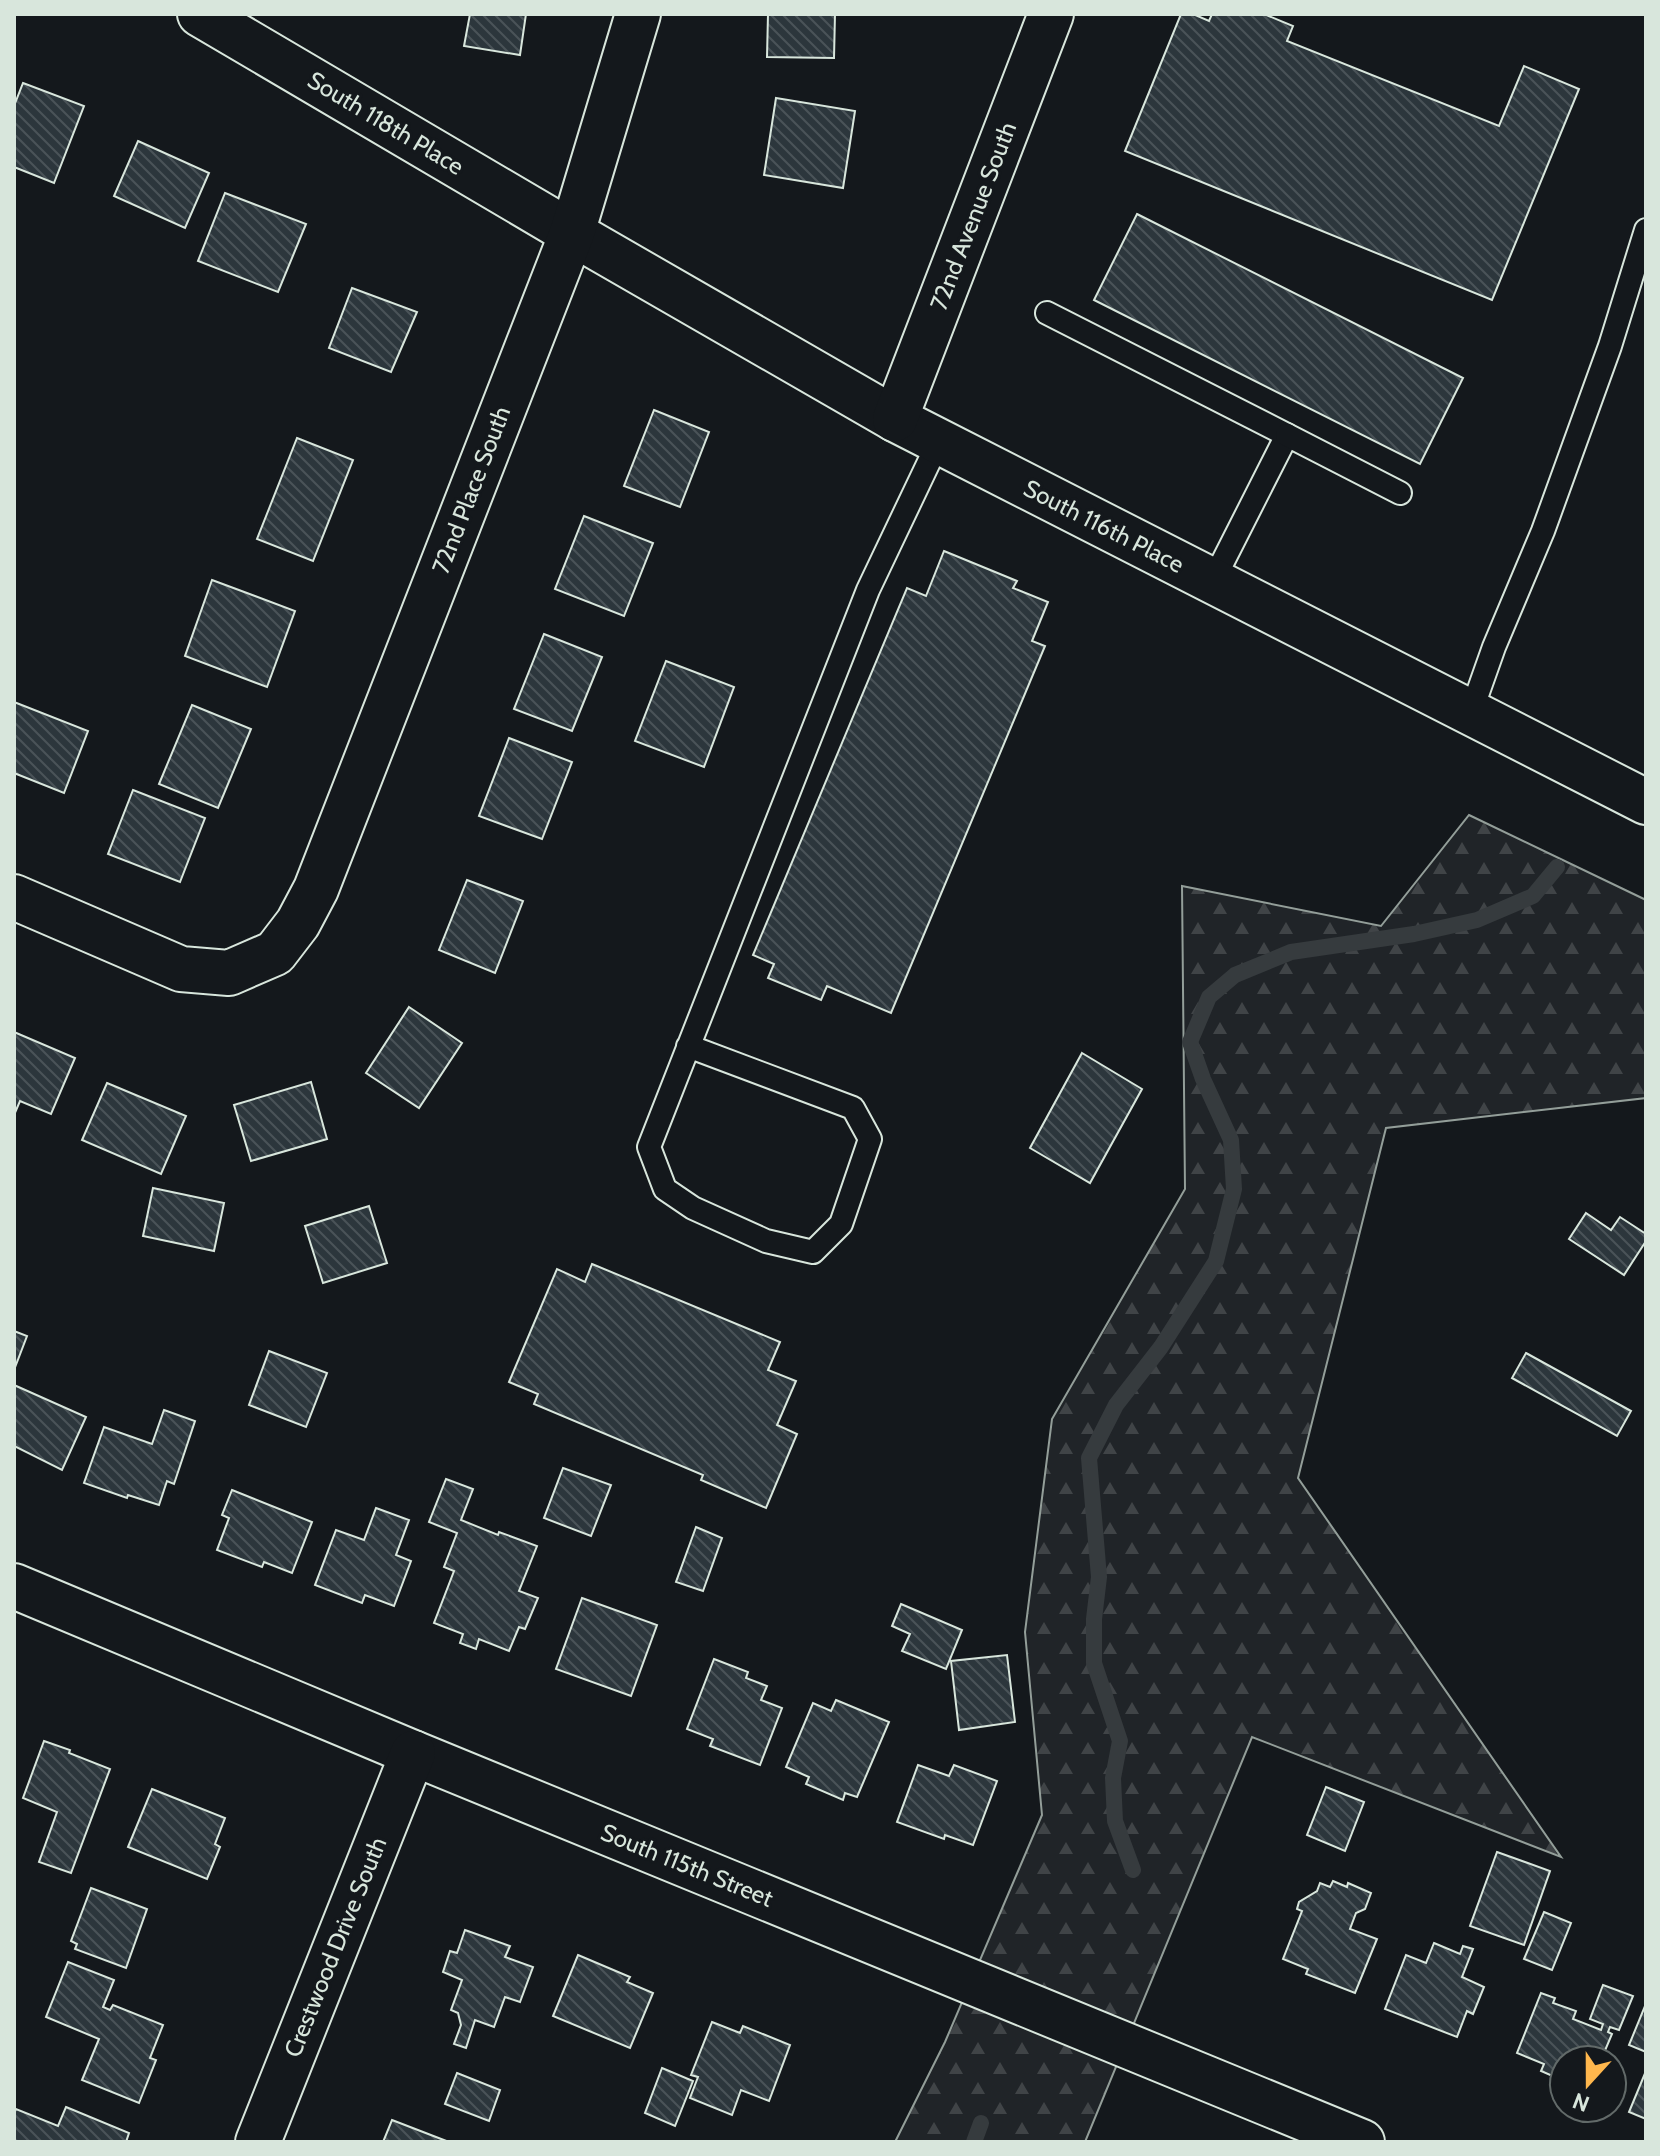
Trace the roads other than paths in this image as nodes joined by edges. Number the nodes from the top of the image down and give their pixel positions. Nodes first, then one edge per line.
1 (200, 14) edge
2 (638, 14) edge
3 (1051, 14) edge
4 (1646, 230) edge
5 (572, 233) junction
6 (1047, 313) dead end
7 (895, 419) junction
8 (1287, 435) junction
9 (939, 441) junction
10 (1400, 493) dead end
11 (1213, 581) junction
12 (1471, 712) junction
13 (1646, 802) edge
14 (14, 897) edge
15 (688, 1046) junction
16 (14, 1586) edge
17 (413, 1753) junction
18 (258, 2142) edge
19 (1362, 2142) edge

1 - 5 street, South 118th Place
2 - 5 street, 72nd Place South
3 - 7 street, 72nd Avenue South
4 - 12 lane
5 - 7 street, South 116th Place
5 - 14 street, 72nd Place South
6 - 8 lane
7 - 9 street, South 116th Place
8 - 10 lane
8 - 11 lane
9 - 11 street, South 116th Place
9 - 15 lane
11 - 12 street, South 116th Place
12 - 13 street, South 116th Place
15 - 15 lane
16 - 17 street, South 115th Street
17 - 18 street, Crestwood Drive South
17 - 19 street, South 115th Street

